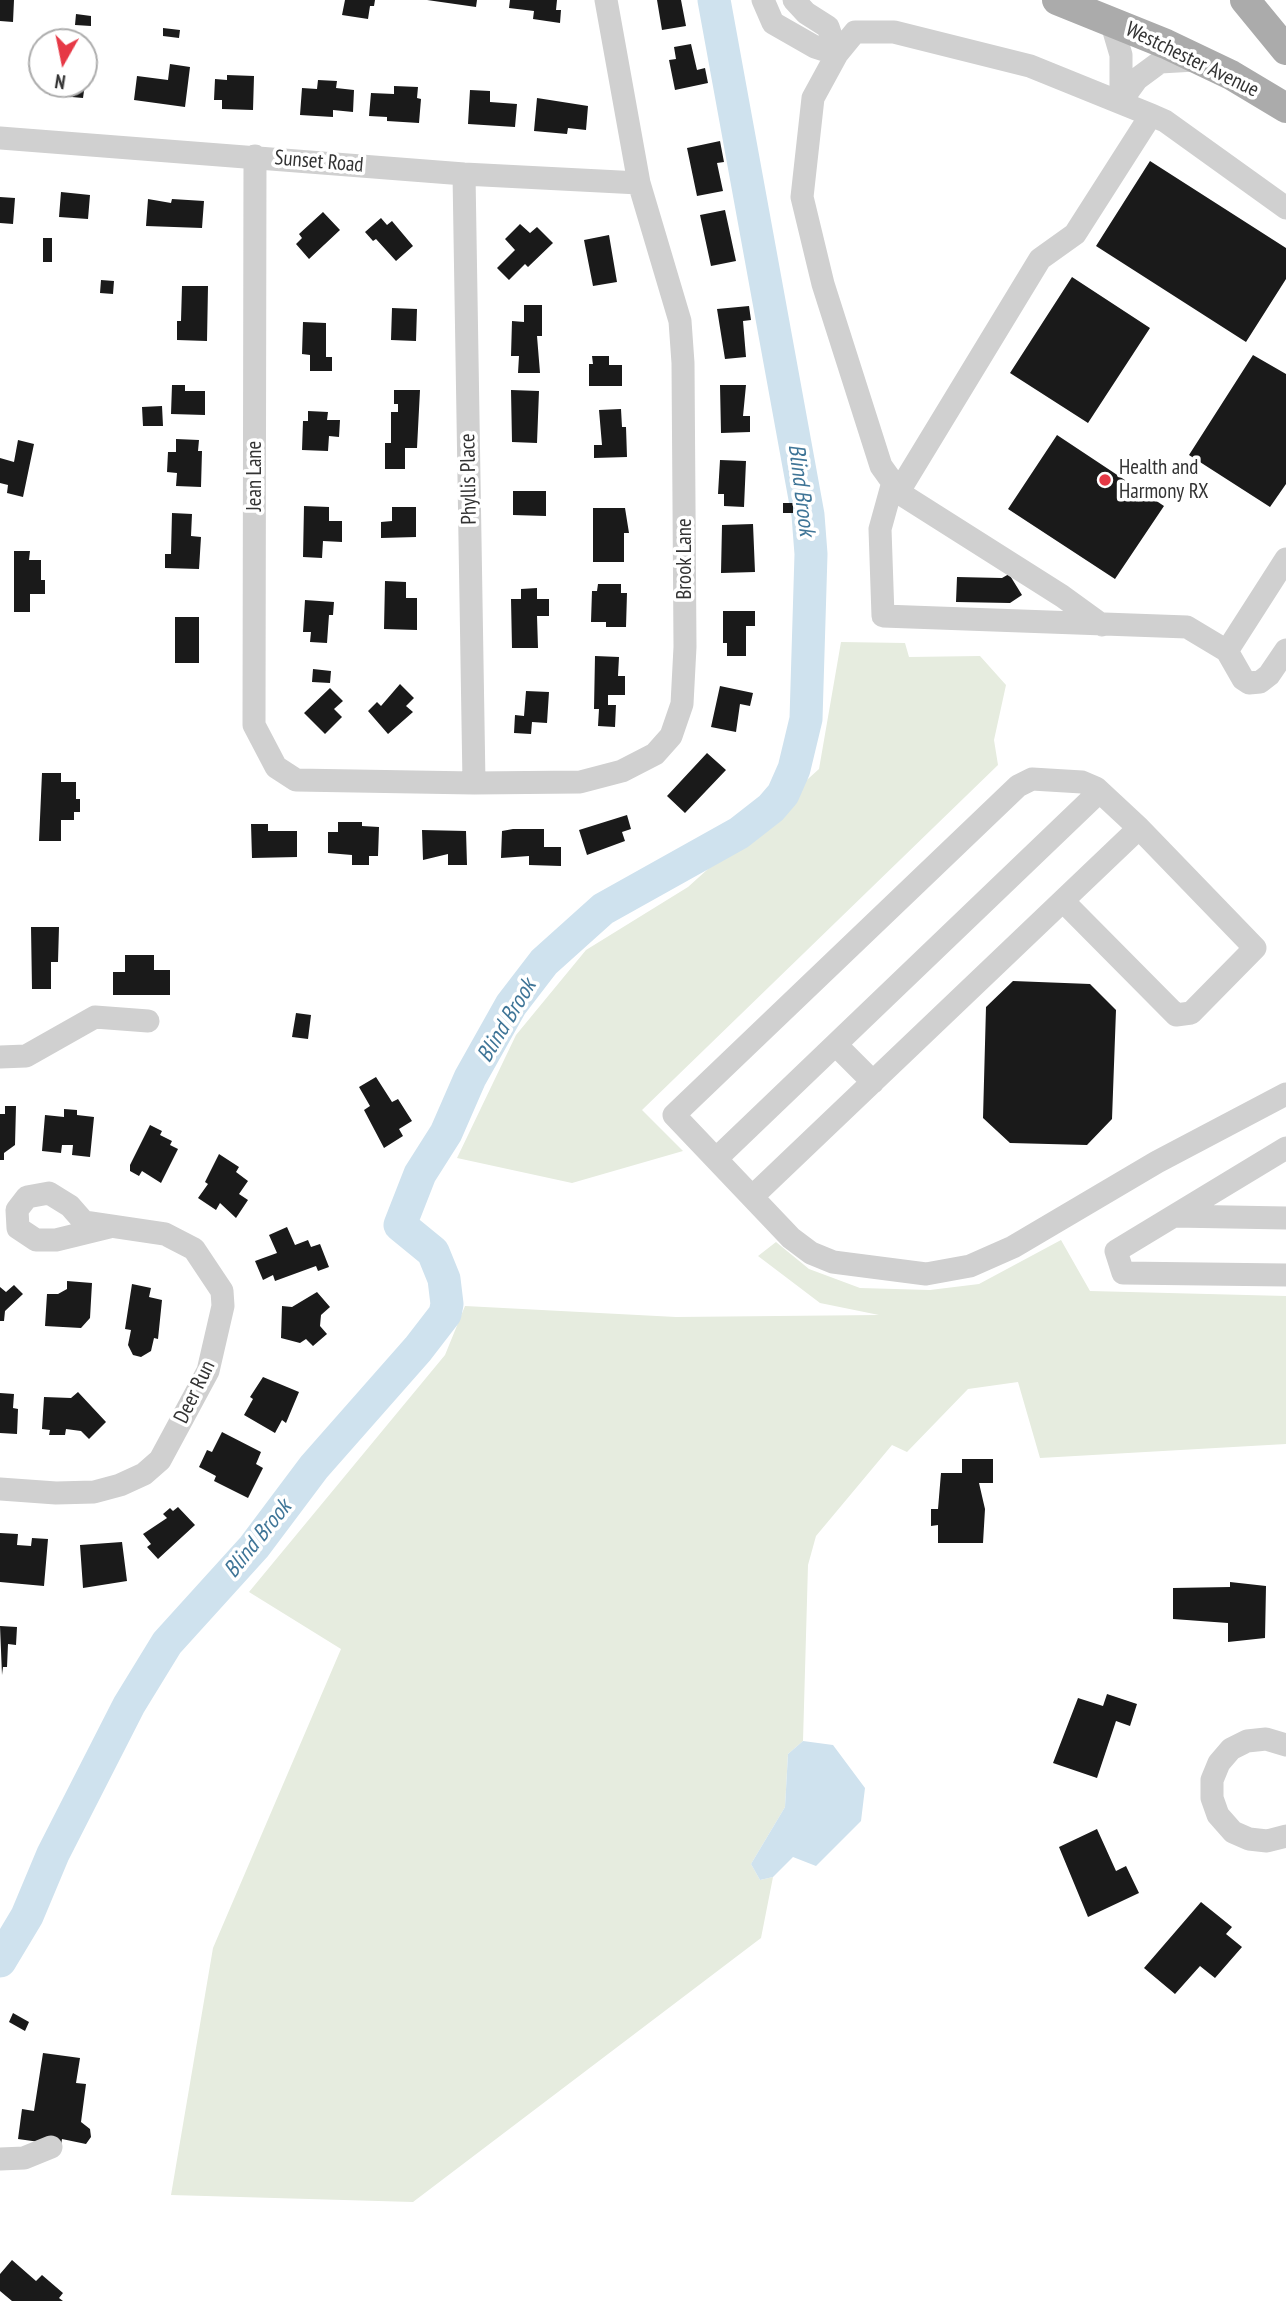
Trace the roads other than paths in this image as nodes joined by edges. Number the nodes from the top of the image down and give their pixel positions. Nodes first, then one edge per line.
1 (606, 0) edge
2 (764, 0) edge
3 (794, 0) edge
4 (1057, 0) edge
5 (1245, 0) edge
6 (1269, 0) edge
7 (1111, 21) junction
8 (1281, 45) edge
9 (837, 54) junction
10 (1195, 60) junction
11 (1121, 101) junction
12 (1286, 108) edge
13 (1152, 114) junction
14 (0, 138) edge
15 (255, 156) junction
16 (464, 174) junction
17 (639, 183) junction
18 (1286, 208) edge
19 (896, 486) junction
20 (1285, 561) edge
21 (1102, 625) junction
22 (1286, 650) edge
23 (1227, 651) junction
24 (296, 780) joint
25 (474, 783) junction
26 (1100, 792) junction
27 (1139, 828) junction
28 (1063, 901) junction
29 (148, 1021) dead end
30 (836, 1045) junction
31 (0, 1057) edge
32 (873, 1083) junction
33 (1286, 1094) edge
34 (1286, 1148) edge
35 (716, 1159) junction
36 (752, 1197) junction
37 (1174, 1216) junction
38 (1286, 1218) edge
39 (109, 1227) dead end
40 (1286, 1275) edge
41 (0, 1489) edge
42 (1286, 1745) edge
43 (1286, 1836) edge
44 (51, 2147) dead end
45 (0, 2159) edge

1 - 17 street, Brook Lane
2 - 9 street
3 - 9 street
4 - 7 main road, Westchester Avenue
5 - 8 main road
6 - 8 main road
7 - 10 main road, Westchester Avenue
7 - 11 street
9 - 11 street
9 - 19 street
10 - 11 street
10 - 12 main road, Westchester Avenue
11 - 13 street
13 - 18 street
13 - 19 street
14 - 15 street, Sunset Road
15 - 16 street, Sunset Road
15 - 24 street, Jean Lane
16 - 17 street, Sunset Road
16 - 25 street, Phyllis Place
17 - 25 street, Brook Lane
19 - 21 street
19 - 21 street
20 - 23 street
21 - 23 street
22 - 23 street
24 - 25 street, Brook Lane
26 - 27 street
26 - 30 street
26 - 35 street
27 - 28 street
27 - 28 street
28 - 32 street
29 - 31 street
30 - 32 street
30 - 35 street
32 - 36 street
33 - 36 street
34 - 37 street
35 - 36 street
37 - 38 street
37 - 40 street
39 - 41 street, Deer Run
42 - 43 street
44 - 45 street

